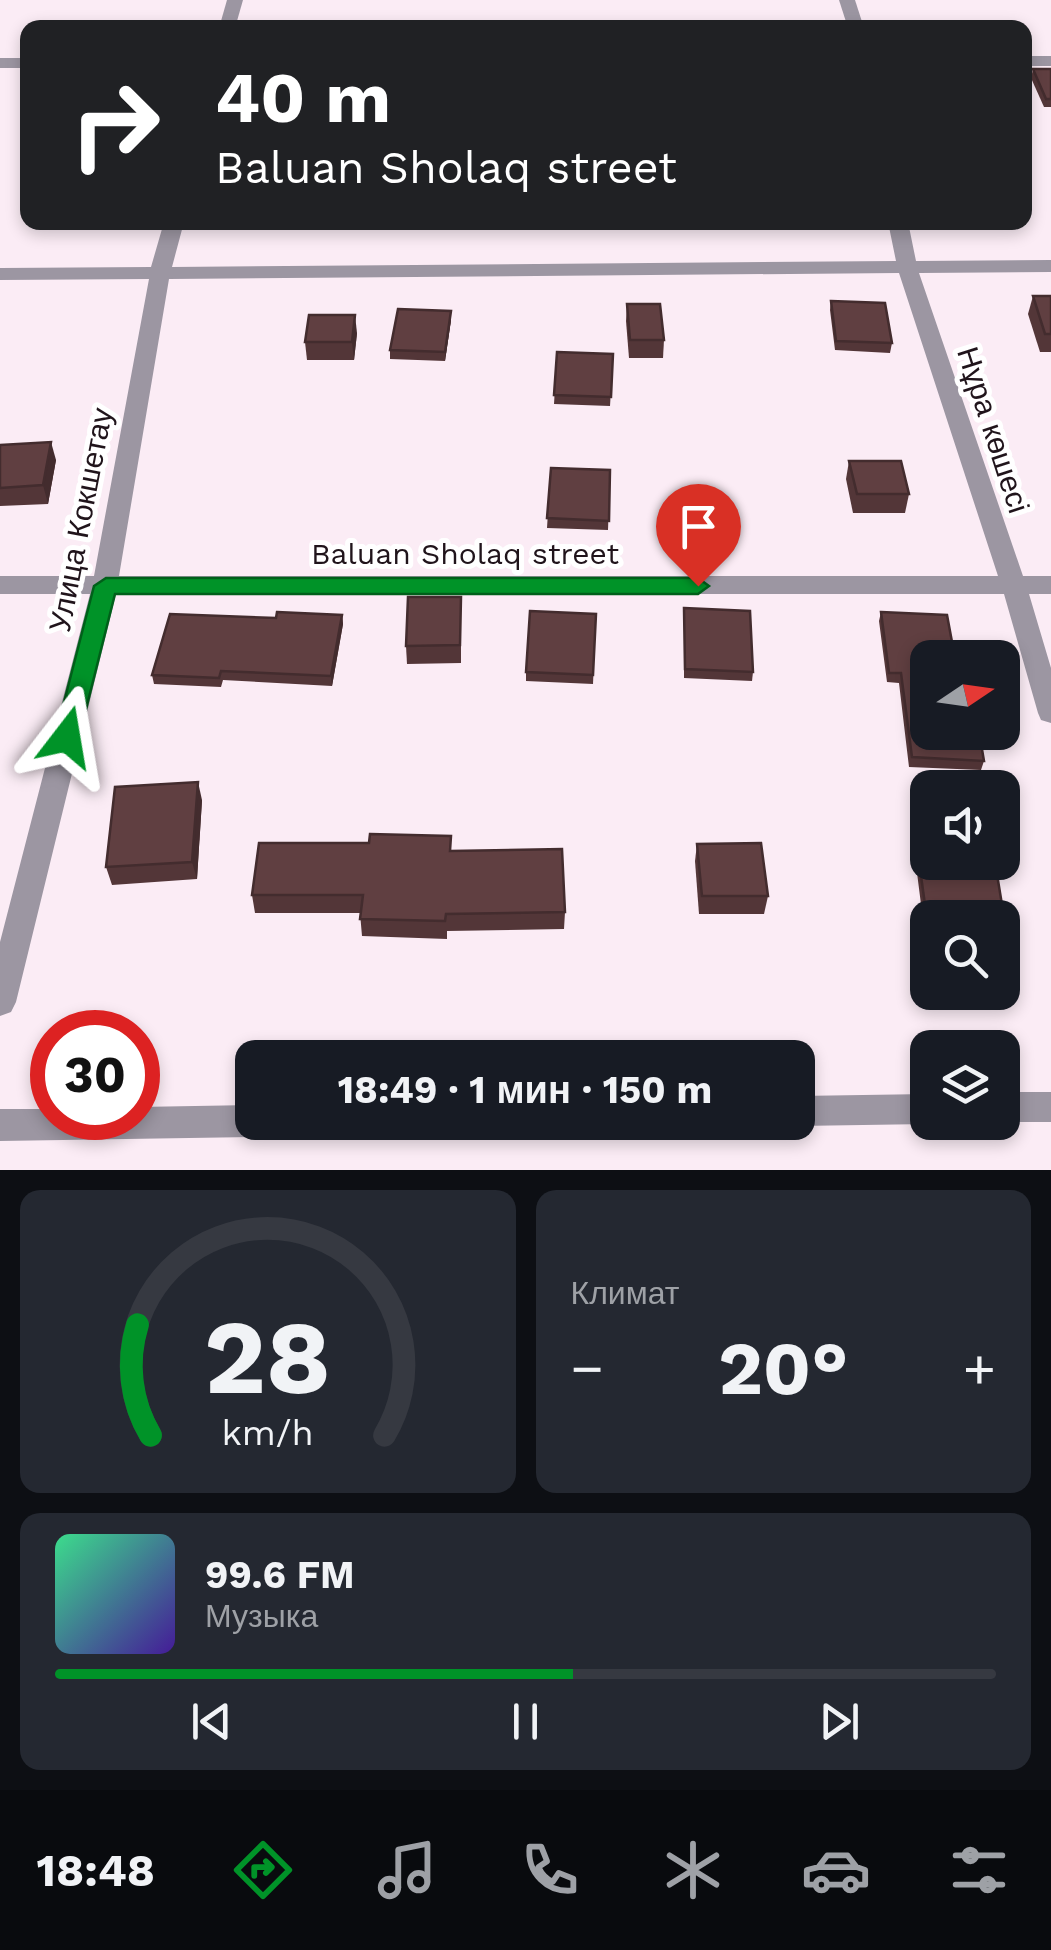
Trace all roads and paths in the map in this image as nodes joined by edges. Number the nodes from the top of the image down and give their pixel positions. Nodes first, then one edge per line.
1 (172, 230) edge
2 (900, 230) edge
3 (907, 266) junction
4 (1051, 266) edge
5 (160, 272) junction
6 (0, 274) edge
7 (0, 585) edge
8 (1051, 585) edge
9 (106, 586) junction
10 (1014, 586) junction
11 (1051, 713) edge
12 (0, 1002) edge
13 (1051, 1106) edge
14 (1020, 1107) edge
15 (910, 1109) edge
16 (815, 1111) edge
17 (235, 1121) edge
18 (0, 1126) edge

1 - 5 street, Улица Кокшетау
2 - 3 street, Нұра көшесі
3 - 4 street
3 - 5 street
3 - 10 street, Нұра көшесі
5 - 6 street
5 - 9 street, Улица Кокшетау
7 - 9 street, Baluan Sholaq street
8 - 10 street, Baluan Sholaq street
9 - 10 street, Baluan Sholaq street
9 - 12 street, Улица Кокшетау
10 - 11 street, Нұра көшесі
13 - 14 street
15 - 16 street
17 - 18 street

